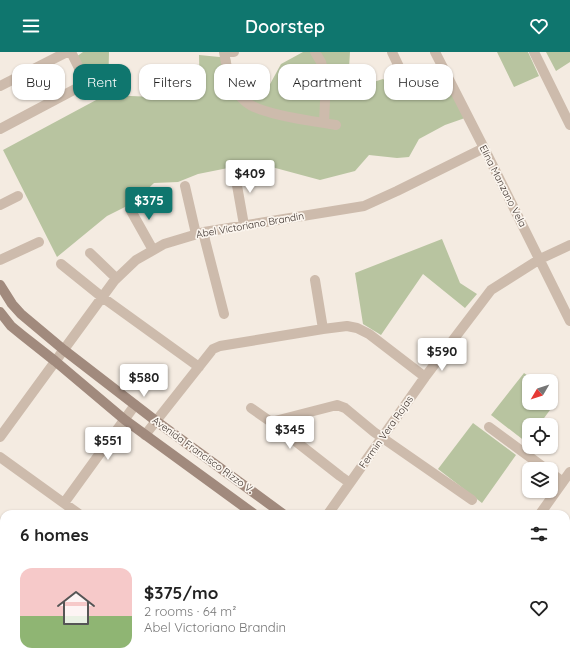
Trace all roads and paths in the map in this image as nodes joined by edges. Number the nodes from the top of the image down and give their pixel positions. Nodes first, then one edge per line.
1 (67, 52) edge
2 (71, 52) edge
3 (224, 52) edge
4 (230, 52) edge
5 (234, 52) edge
6 (315, 52) edge
7 (392, 52) edge
8 (435, 52) edge
9 (534, 52) edge
10 (398, 64) edge
11 (0, 86) edge
12 (324, 123) junction
13 (570, 124) edge
14 (336, 126) dead end
15 (0, 129) edge
16 (484, 148) junction
17 (235, 174) dead end
18 (185, 186) dead end
19 (18, 196) dead end
20 (0, 205) edge
21 (130, 209) dead end
22 (244, 225) junction
23 (200, 233) junction
24 (39, 242) dead end
25 (570, 245) edge
26 (153, 250) junction
27 (90, 253) dead end
28 (540, 259) junction
29 (0, 260) edge
30 (62, 264) dead end
31 (116, 278) junction
32 (315, 280) dead end
33 (0, 285) edge
34 (102, 297) junction
35 (0, 312) edge
36 (224, 314) dead end
37 (570, 321) edge
38 (323, 329) junction
39 (64, 350) junction
40 (56, 361) junction
41 (199, 367) junction
42 (425, 377) junction
43 (135, 405) junction
44 (251, 408) dead end
45 (125, 420) junction
46 (156, 421) junction
47 (271, 422) junction
48 (490, 427) dead end
49 (145, 435) junction
50 (0, 437) edge
51 (382, 437) junction
52 (0, 457) edge
53 (537, 462) edge
54 (570, 472) edge
55 (558, 478) edge
56 (563, 482) junction
57 (350, 483) junction
58 (472, 500) dead end
59 (64, 503) junction
60 (74, 510) edge
61 (248, 510) edge
62 (278, 510) edge
63 (331, 510) edge
64 (543, 510) edge

1 - 11 street
2 - 15 street
3 - 12 street
4 - 5 street
6 - 12 street
7 - 10 street
8 - 16 street, Elina Manzano Vela
9 - 13 street
12 - 14 street
16 - 22 street, Abel Victoriano Brandin
16 - 28 street, Elina Manzano Vela
17 - 22 street
18 - 23 street
19 - 20 street
21 - 26 street
22 - 23 street, Abel Victoriano Brandin
23 - 26 street, Abel Victoriano Brandin
23 - 36 street
24 - 29 street
25 - 28 street, Fermin Vera Rojas
26 - 31 street, Abel Victoriano Brandin
27 - 31 street
28 - 37 street, Elina Manzano Vela
28 - 42 street, Fermin Vera Rojas
30 - 34 street
31 - 34 street, Abel Victoriano Brandin
32 - 38 street
33 - 39 main road, Avenida Francisco Rizzo V.
34 - 39 street, Abel Victoriano Brandin
34 - 41 street
35 - 40 main road, Avenida Francisco Rizzo V.
38 - 41 street
38 - 42 street
39 - 40 street, Abel Victoriano Brandin
39 - 43 main road, Avenida Francisco Rizzo V.
40 - 45 main road, Avenida Francisco Rizzo V.
40 - 50 street, Abel Victoriano Brandin
41 - 46 street
42 - 51 street, Fermin Vera Rojas
43 - 45 street
43 - 46 main road, Avenida Francisco Rizzo V.
44 - 47 street
45 - 49 main road, Avenida Francisco Rizzo V.
45 - 59 street
46 - 49 street
46 - 62 main road, Avenida Francisco Rizzo V.
47 - 51 street
47 - 57 street
48 - 53 street
49 - 61 main road, Avenida Francisco Rizzo V.
51 - 57 street, Fermin Vera Rojas
51 - 58 street
52 - 59 street
54 - 56 street
55 - 56 street
56 - 64 street
57 - 63 street, Fermin Vera Rojas
59 - 60 street

